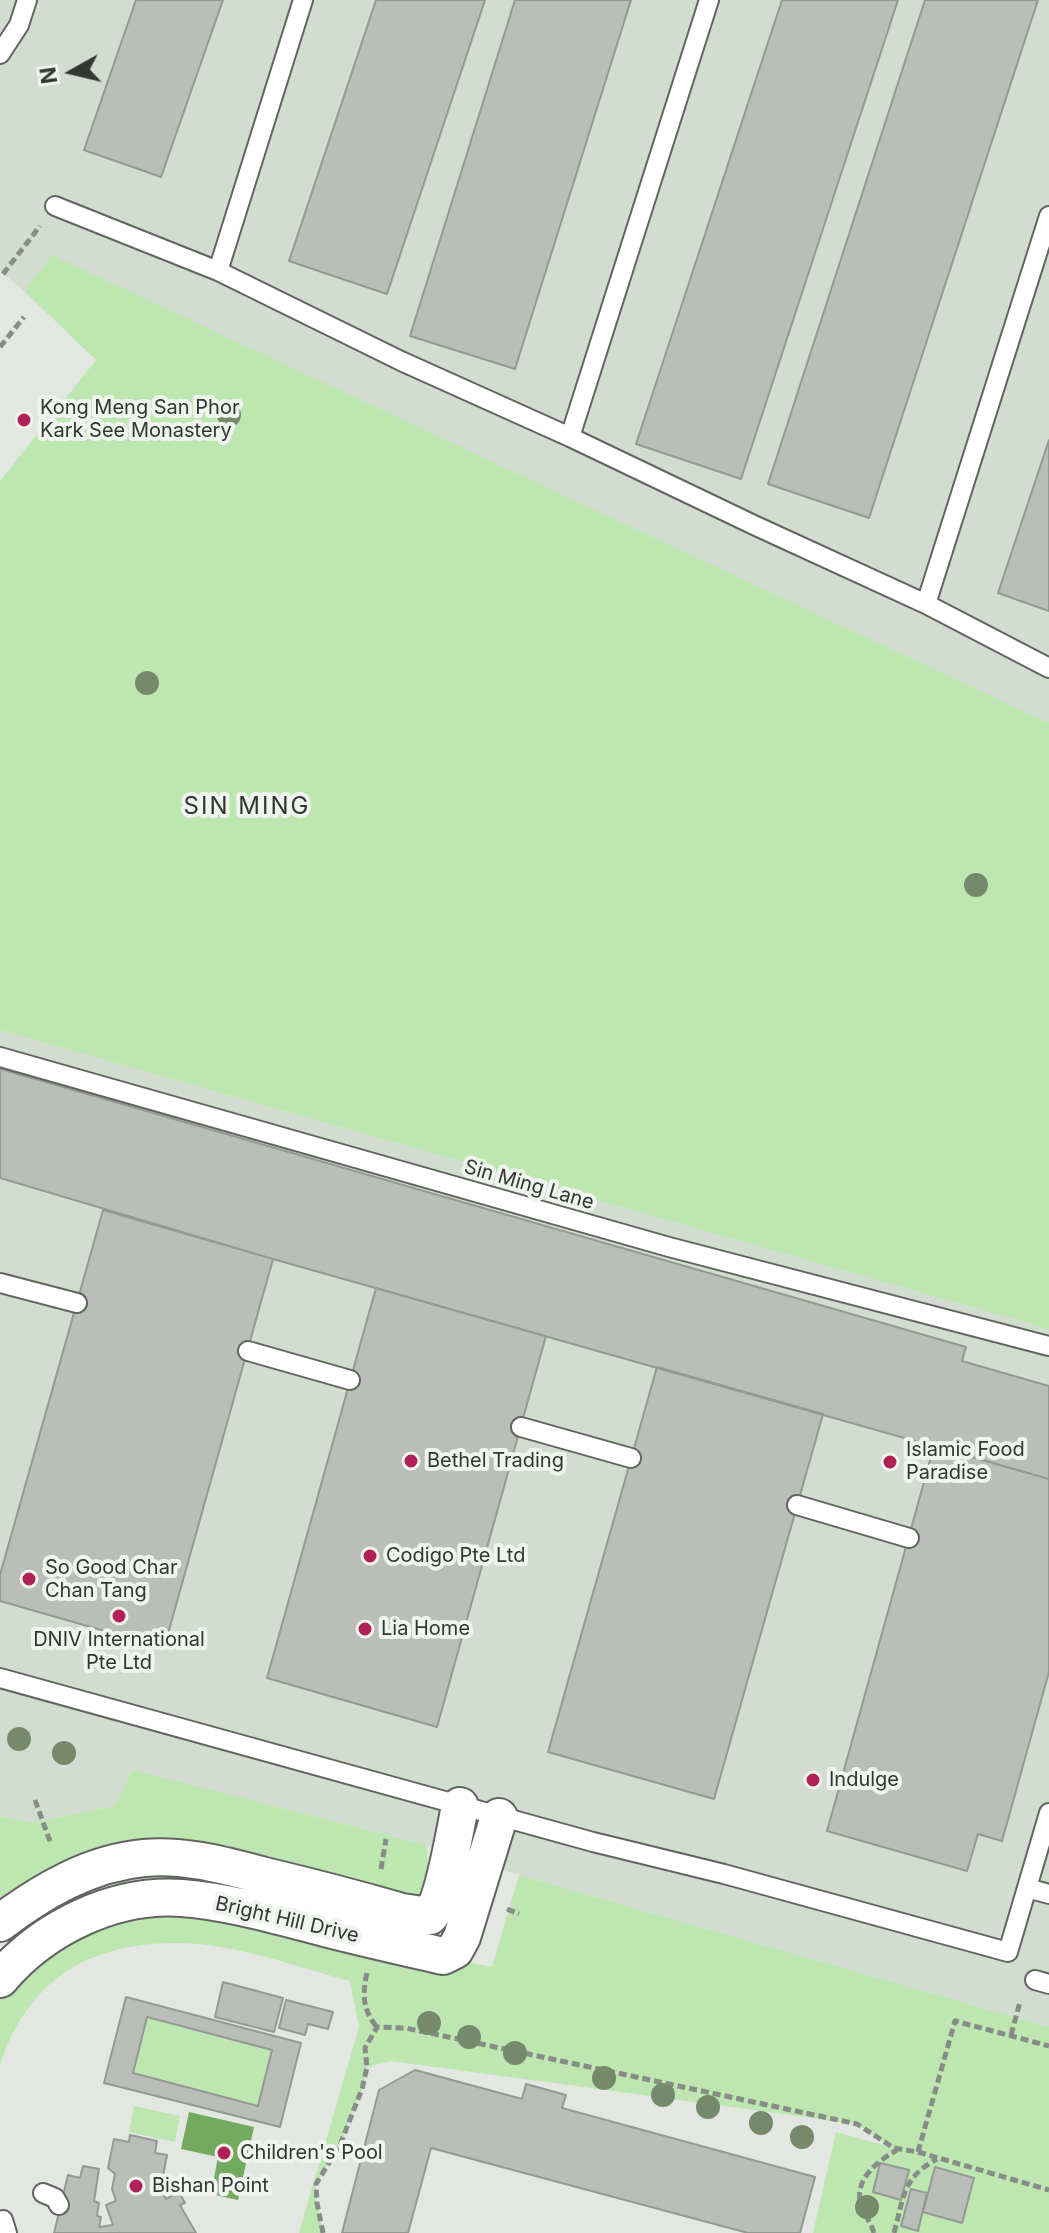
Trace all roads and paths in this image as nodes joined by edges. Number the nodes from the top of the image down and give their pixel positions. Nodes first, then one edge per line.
1 (27, 0) edge
2 (303, 0) edge
3 (709, 0) edge
4 (0, 54) edge
5 (55, 206) joint
6 (1049, 216) edge
7 (218, 271) junction
8 (3, 274) dead end
9 (24, 317) dead end
10 (0, 347) edge
11 (570, 437) junction
12 (926, 604) junction
13 (1049, 668) edge
14 (0, 1057) edge
15 (0, 1283) edge
16 (77, 1303) dead end
17 (1049, 1346) edge
18 (248, 1351) dead end
19 (350, 1380) dead end
20 (521, 1427) dead end
21 (631, 1458) dead end
22 (797, 1505) dead end
23 (909, 1538) dead end
24 (0, 1678) edge
25 (35, 1800) dead end
26 (460, 1806) junction
27 (1049, 1813) edge
28 (499, 1817) junction
29 (386, 1839) dead end
30 (51, 1844) dead end
31 (168, 1857) junction
32 (380, 1872) dead end
33 (1027, 1888) junction
34 (1049, 1894) edge
35 (148, 1899) junction
36 (0, 1923) edge
37 (375, 1941) junction
38 (0, 1979) edge
39 (1021, 1999) dead end
40 (377, 2027) junction
41 (1011, 2035) junction
42 (1049, 2046) edge
43 (899, 2149) junction
44 (918, 2152) junction
45 (938, 2158) junction
46 (1049, 2190) edge
47 (43, 2193) dead end
48 (59, 2205) dead end
49 (323, 2233) edge
50 (874, 2233) edge
51 (894, 2233) edge

1 - 4 lane
2 - 7 lane
3 - 11 lane
5 - 7 lane
5 - 8 path
6 - 12 lane
7 - 11 lane
9 - 10 path
11 - 12 lane
12 - 13 lane
14 - 17 lane, Sin Ming Lane
15 - 16 lane
18 - 19 lane
20 - 21 lane
22 - 23 lane
24 - 26 lane
25 - 30 path
26 - 28 lane
26 - 31 street, Bright Hill Drive
27 - 33 lane
28 - 33 lane
28 - 37 street, Bright Hill Drive
29 - 32 path
31 - 35 street
31 - 36 street, Bright Hill Drive
33 - 34 lane
35 - 37 street, Bright Hill Drive
35 - 38 street, Bright Hill Drive
37 - 40 path
39 - 41 path
40 - 43 path
40 - 49 path
41 - 42 path
41 - 44 path
43 - 44 path
43 - 50 path
44 - 45 path
45 - 46 path
45 - 51 path
47 - 48 lane

